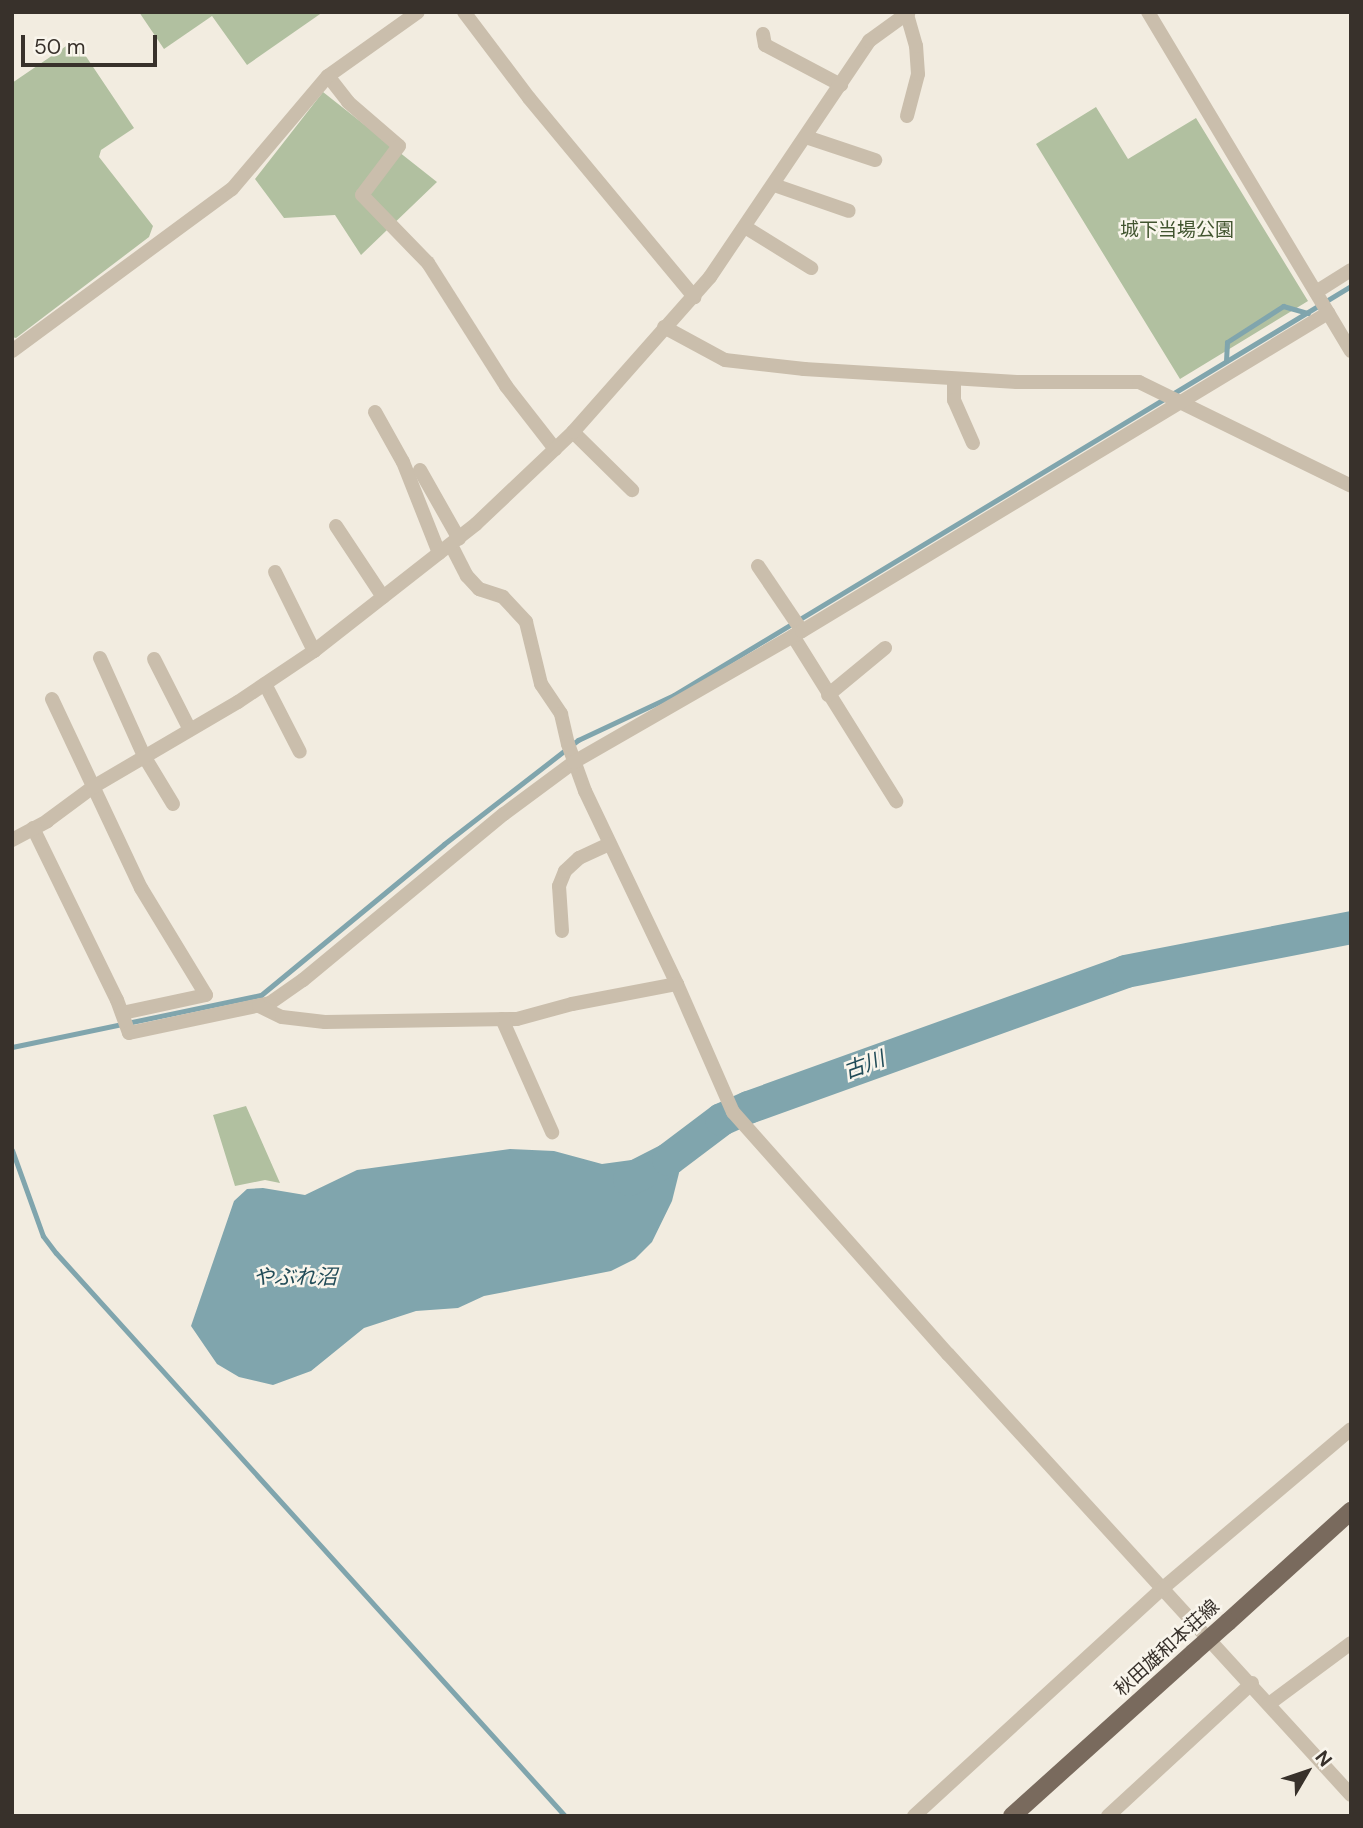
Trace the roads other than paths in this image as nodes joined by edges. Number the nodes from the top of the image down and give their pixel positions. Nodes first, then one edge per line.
1 (418, 12) edge
2 (464, 12) edge
3 (1148, 12) edge
4 (908, 13) edge
5 (763, 34) dead end
6 (328, 76) junction
7 (841, 85) junction
8 (907, 116) dead end
9 (806, 137) junction
10 (875, 159) dead end
11 (774, 185) junction
12 (849, 211) dead end
13 (745, 227) junction
14 (811, 268) dead end
15 (1351, 270) edge
16 (694, 297) junction
17 (1322, 303) junction
18 (664, 327) junction
19 (12, 351) edge
20 (1351, 351) edge
21 (954, 379) junction
22 (1170, 399) junction
23 (375, 412) dead end
24 (573, 432) junction
25 (974, 443) dead end
26 (555, 449) junction
27 (420, 470) dead end
28 (1351, 486) edge
29 (632, 490) dead end
30 (336, 526) dead end
31 (450, 546) junction
32 (758, 566) dead end
33 (275, 572) dead end
34 (383, 597) junction
35 (798, 631) junction
36 (885, 648) dead end
37 (314, 651) junction
38 (100, 658) dead end
39 (154, 659) dead end
40 (265, 684) junction
41 (828, 695) junction
42 (52, 699) dead end
43 (189, 728) junction
44 (300, 752) dead end
45 (571, 753) junction
46 (144, 755) junction
47 (93, 787) junction
48 (896, 801) dead end
49 (173, 804) dead end
50 (33, 828) junction
51 (12, 840) edge
52 (610, 844) junction
53 (562, 931) dead end
54 (677, 984) junction
55 (258, 1006) junction
56 (125, 1018) junction
57 (502, 1019) junction
58 (552, 1132) dead end
59 (1351, 1429) edge
60 (1351, 1511) edge
61 (1163, 1588) junction
62 (1351, 1643) edge
63 (1252, 1684) junction
64 (1269, 1704) junction
65 (1351, 1795) edge
66 (914, 1816) edge
67 (1012, 1816) edge
68 (1108, 1816) edge

1 - 6 street
2 - 16 street
3 - 17 street
4 - 7 street
4 - 8 street
5 - 7 street
6 - 19 street
6 - 26 street
7 - 9 street
9 - 10 street
9 - 11 street
11 - 12 street
11 - 13 street
13 - 14 street
13 - 16 street
15 - 17 street
16 - 18 street
17 - 20 street
17 - 22 street
18 - 21 street
18 - 24 street
21 - 22 street
21 - 25 street
22 - 28 street
22 - 35 street
23 - 31 street
24 - 26 street
24 - 29 street
26 - 31 street
27 - 31 street
30 - 34 street
31 - 34 street
31 - 45 street
32 - 35 street
33 - 37 street
34 - 37 street
35 - 41 street
35 - 45 street
36 - 41 street
37 - 40 street
38 - 46 street
39 - 43 street
40 - 43 street
40 - 44 street
41 - 48 street
42 - 47 street
43 - 46 street
45 - 52 street
45 - 55 street
46 - 47 street
46 - 49 street
47 - 50 street
47 - 56 street
50 - 51 street
50 - 56 street
52 - 53 street
52 - 54 street
54 - 57 street
54 - 61 street
55 - 56 street
55 - 57 street
57 - 58 street
59 - 61 street
60 - 67 main road, 秋田雄和本荘線, bridge
61 - 63 street
61 - 66 street
62 - 64 street
63 - 64 street
63 - 68 street
64 - 65 street

